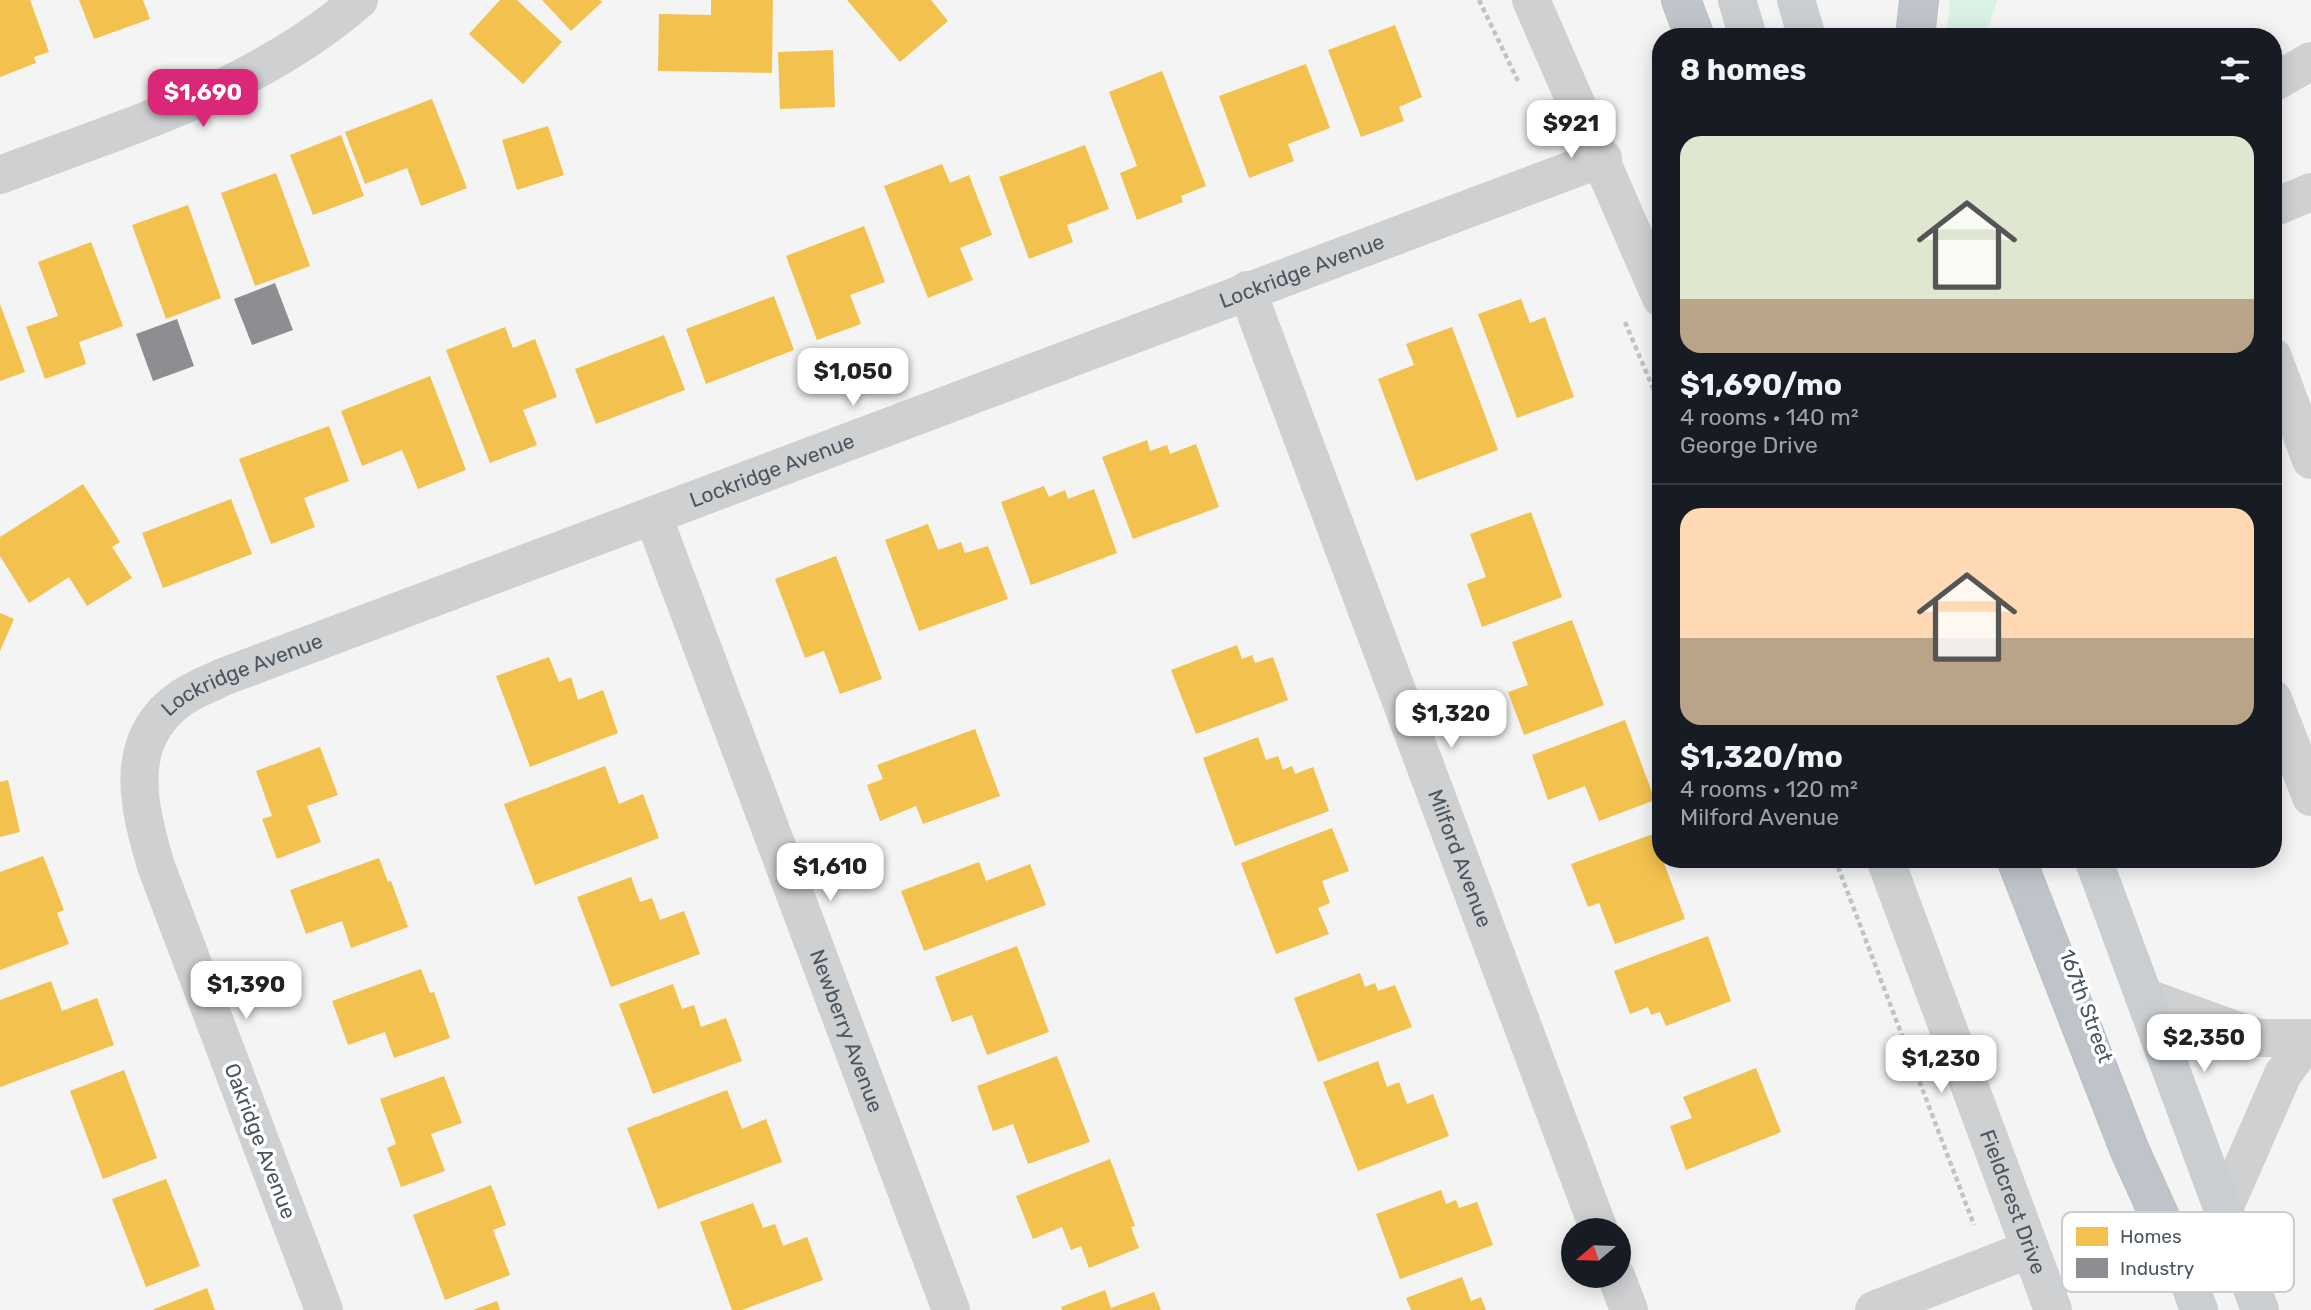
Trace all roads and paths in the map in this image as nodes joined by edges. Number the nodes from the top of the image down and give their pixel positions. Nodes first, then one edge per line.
1 (359, 0) edge
2 (1531, 0) edge
3 (1681, 0) edge
4 (1737, 0) edge
5 (1796, 0) edge
6 (1919, 0) edge
7 (1692, 28) edge
8 (1745, 28) edge
9 (1804, 28) edge
10 (1916, 28) edge
11 (2311, 61) edge
12 (2282, 78) edge
13 (1602, 158) junction
14 (0, 175) edge
15 (2311, 192) edge
16 (2282, 204) edge
17 (1652, 277) edge
18 (1247, 290) junction
19 (2282, 381) edge
20 (2311, 460) edge
21 (653, 516) junction
22 (2282, 722) edge
23 (150, 731) joint
24 (2311, 797) edge
25 (1838, 868) edge
26 (1888, 868) edge
27 (2020, 868) edge
28 (2035, 868) edge
29 (2096, 868) edge
30 (2144, 997) junction
31 (2310, 1038) edge
32 (2223, 1211) joint
33 (2158, 1212) edge
34 (2163, 1212) edge
35 (1595, 1218) edge
36 (2031, 1249) junction
37 (1989, 1267) junction
38 (1621, 1288) edge
39 (2192, 1292) edge
40 (2253, 1292) edge
41 (324, 1310) edge
42 (951, 1310) edge
43 (1629, 1310) edge
44 (1874, 1310) edge
45 (2053, 1310) edge
46 (2199, 1310) edge
47 (2260, 1310) edge

1 - 14 street
2 - 13 street
3 - 7 highway
4 - 8 main road
5 - 9 main road
6 - 10 highway
11 - 12 street
13 - 17 street
13 - 18 street, Lockridge Avenue
15 - 16 street
18 - 21 street, Lockridge Avenue
18 - 35 street, Milford Avenue
19 - 20 street
21 - 23 street, Lockridge Avenue
21 - 42 street, Newberry Avenue
22 - 24 street
23 - 41 street, Oakridge Avenue
25 - 37 path
26 - 36 street, Fieldcrest Drive
27 - 33 highway
28 - 34 main road, 167th Street
29 - 30 main road
30 - 31 street
30 - 32 main road
31 - 32 street
36 - 37 street
36 - 45 street, Fieldcrest Drive
37 - 44 street
38 - 43 street
39 - 46 main road, 167th Street
40 - 47 main road

